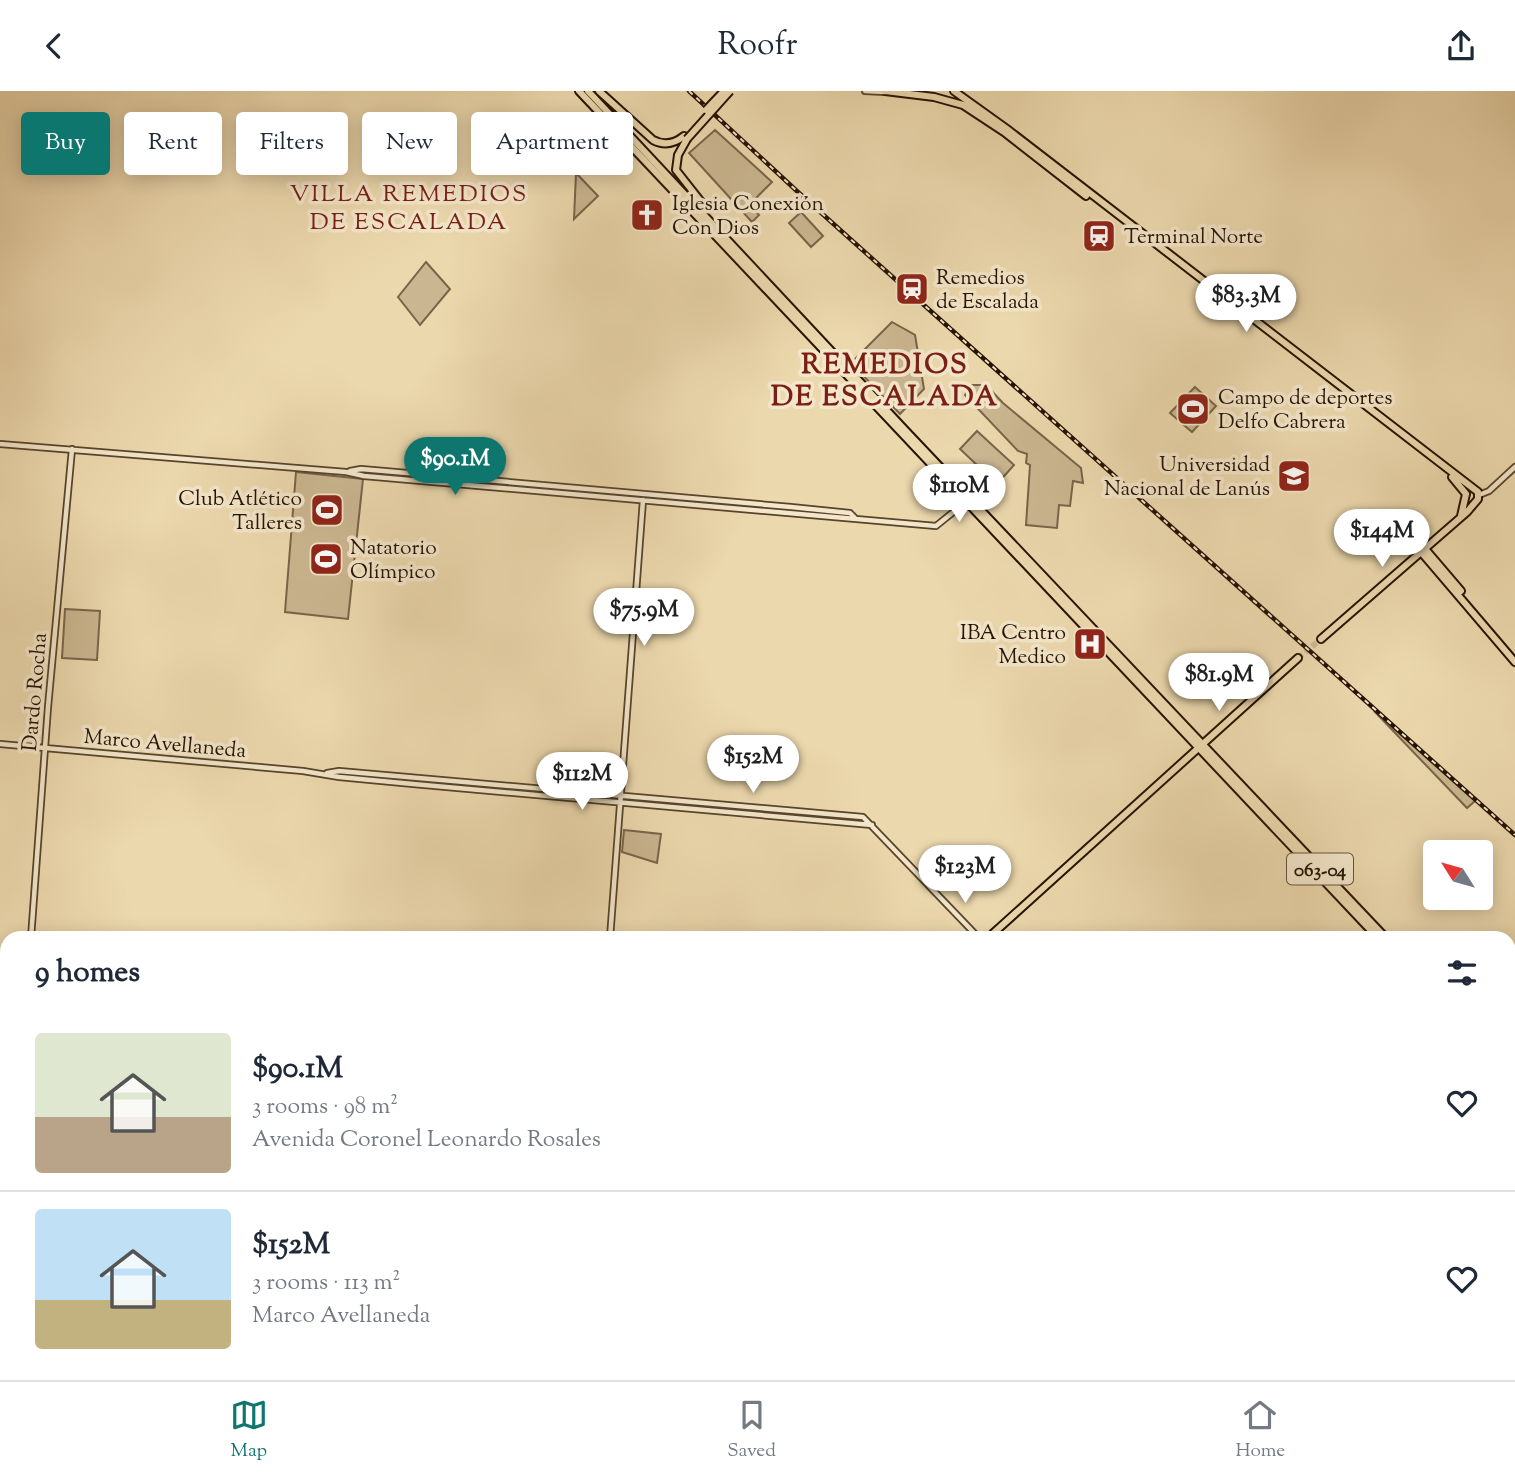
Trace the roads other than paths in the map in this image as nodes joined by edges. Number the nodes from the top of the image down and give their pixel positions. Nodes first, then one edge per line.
1 (579, 91) edge
2 (588, 91) edge
3 (599, 91) edge
4 (724, 91) edge
5 (730, 91) edge
6 (865, 91) edge
7 (885, 91) edge
8 (954, 91) edge
9 (891, 92) edge
10 (601, 112) edge
11 (605, 112) edge
12 (619, 112) edge
13 (633, 125) edge
14 (633, 126) edge
15 (687, 139) junction
16 (633, 143) edge
17 (633, 144) edge
18 (701, 210) junction
19 (0, 444) edge
20 (72, 449) junction
21 (1515, 467) edge
22 (346, 472) junction
23 (1473, 489) junction
24 (643, 494) junction
25 (1466, 496) junction
26 (1478, 498) junction
27 (968, 500) junction
28 (643, 501) junction
29 (856, 518) junction
30 (1460, 518) junction
31 (1424, 551) junction
32 (1321, 639) tunnel mouth
33 (1515, 656) edge
34 (1298, 658) tunnel mouth
35 (1515, 662) edge
36 (0, 744) edge
37 (45, 748) junction
38 (1201, 748) junction
39 (621, 800) junction
40 (32, 931) edge
41 (611, 931) edge
42 (972, 931) edge
43 (996, 931) edge
44 (1371, 931) edge
45 (1379, 931) edge

1 - 10 main road
2 - 11 main road
3 - 12 main road
4 - 13 main road, bridge
5 - 15 main road, bridge
6 - 9 street
7 - 9 main road
8 - 23 main road
9 - 25 main road
14 - 15 main road
15 - 18 main road
16 - 18 main road
17 - 27 main road
18 - 27 main road
19 - 20 street
20 - 22 street
20 - 37 street, Dardo Rocha
21 - 26 street
22 - 24 street
22 - 28 street
23 - 25 main road
23 - 26 main road
24 - 28 street
24 - 29 street
25 - 26 main road
25 - 30 main road
26 - 30 main road
27 - 29 street
27 - 38 main road
28 - 29 street
28 - 39 street
30 - 31 main road
31 - 32 main road
31 - 33 main road
31 - 35 main road
34 - 38 main road
36 - 37 street, Marco Avellaneda
37 - 39 street, Marco Avellaneda
37 - 40 street, Dardo Rocha
38 - 43 main road
38 - 44 main road, 063-04
38 - 45 main road, 063-04
39 - 41 street
39 - 42 street, Marco Avellaneda

